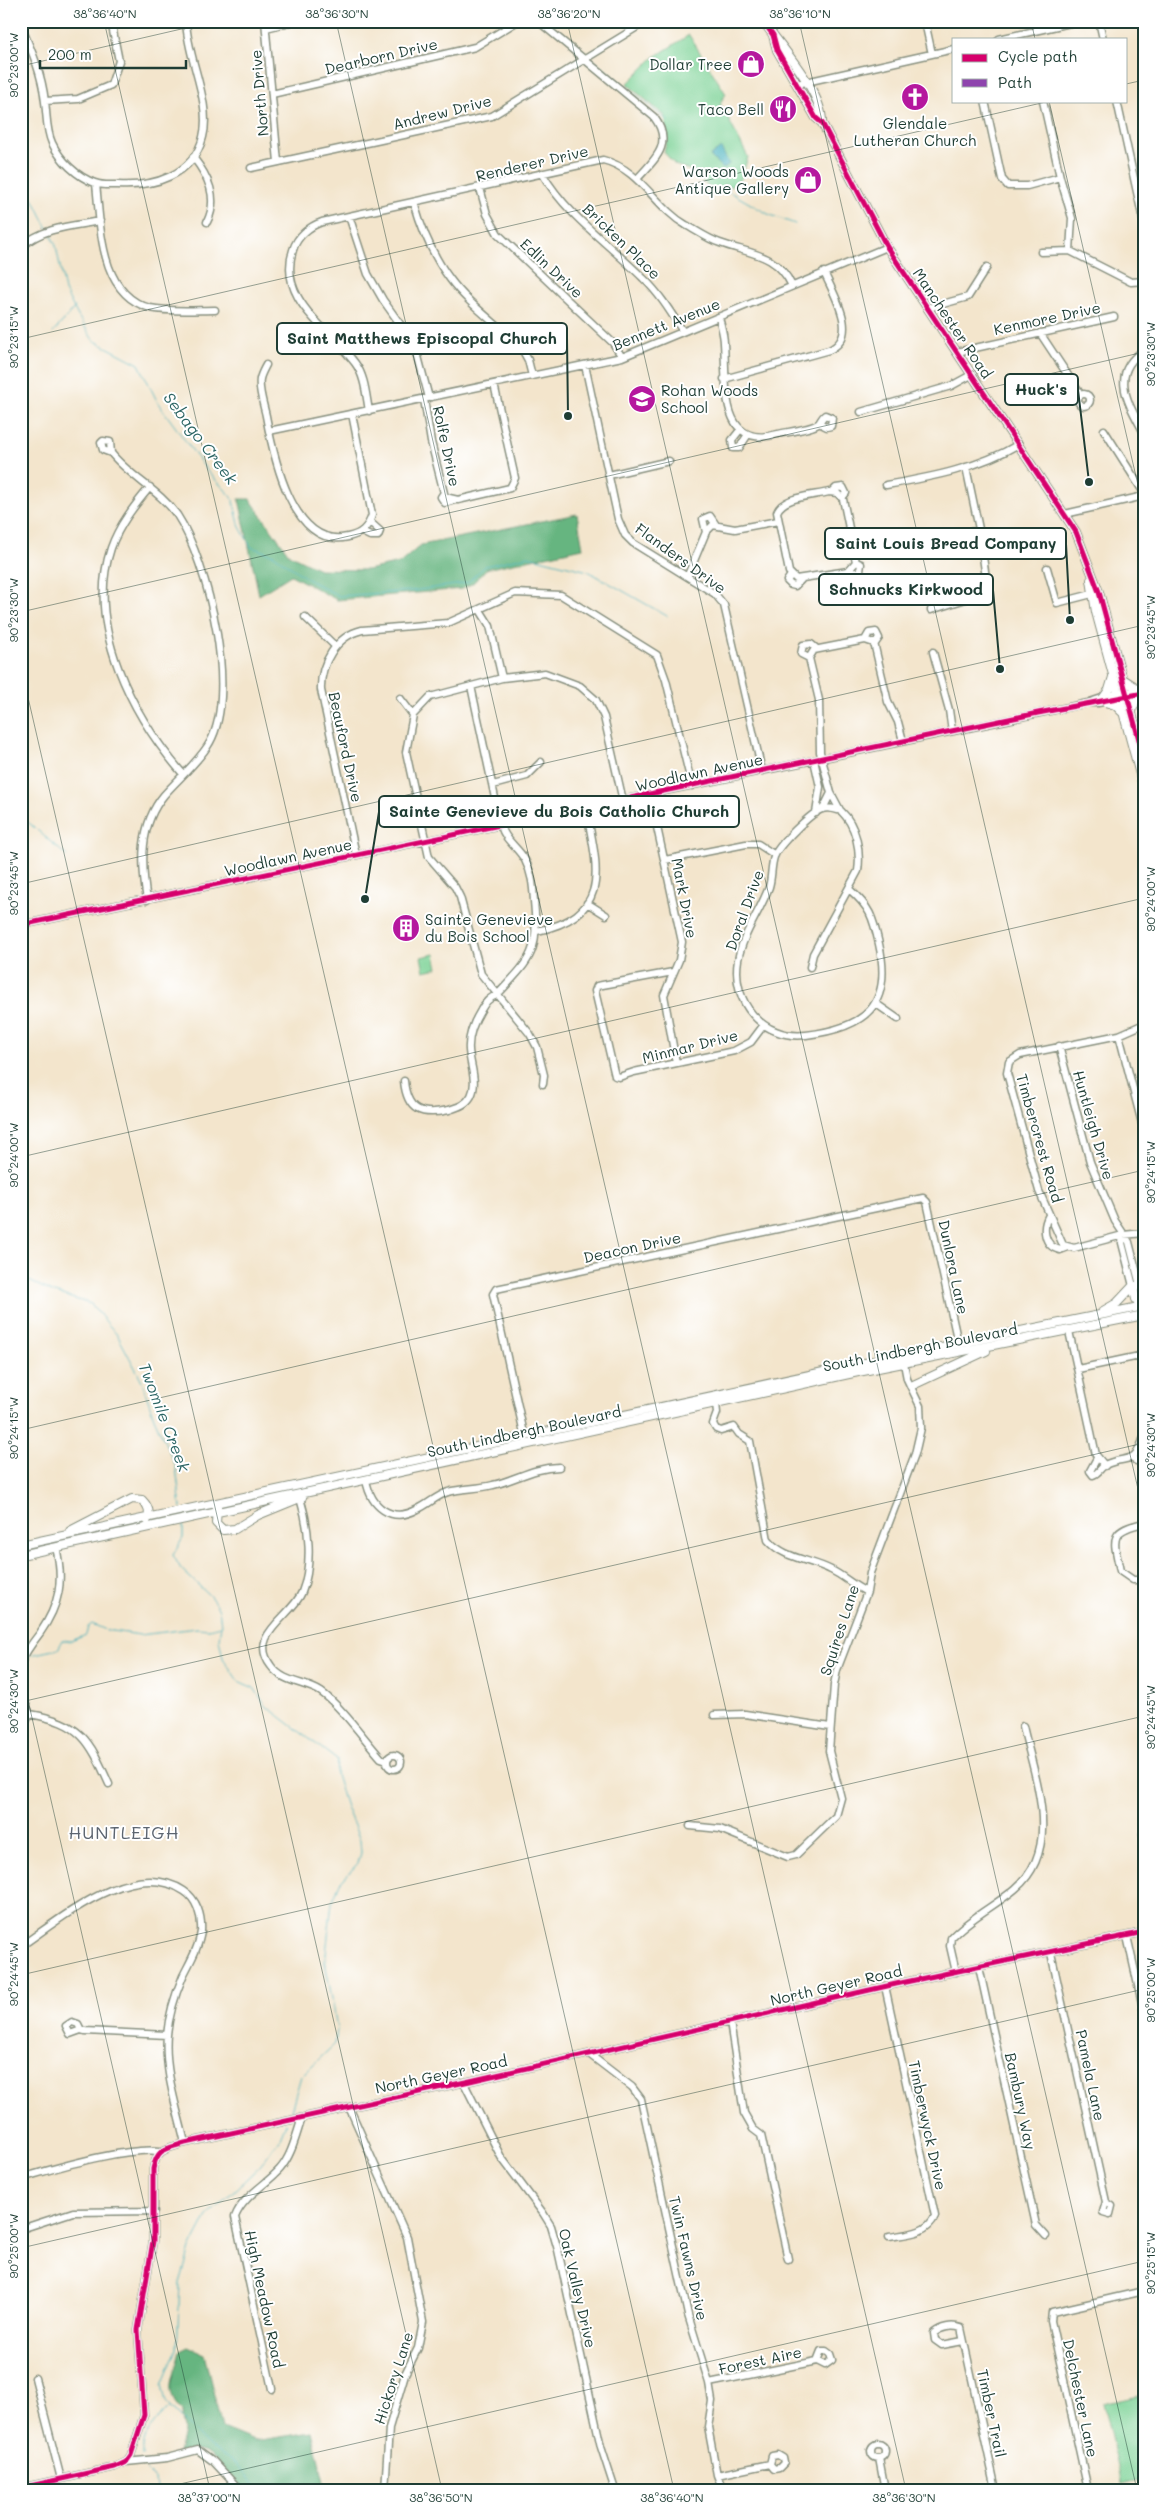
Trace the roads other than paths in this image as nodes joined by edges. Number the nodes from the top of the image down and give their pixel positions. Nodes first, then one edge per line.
1 (111, 21) edge
2 (186, 21) edge
3 (295, 21) edge
4 (518, 21) edge
5 (538, 21) edge
6 (647, 21) edge
7 (763, 21) edge
8 (1035, 21) edge
9 (1079, 21) edge
10 (1099, 21) edge
11 (924, 22) edge
12 (265, 25) edge
13 (21, 26) edge
14 (1038, 30) junction
15 (1028, 36) edge
16 (1009, 38) edge
17 (1103, 38) edge
18 (952, 49) edge
19 (932, 54) junction
20 (589, 58) junction
21 (801, 82) junction
22 (272, 94) junction
23 (45, 101) junction
24 (985, 102) edge
25 (1043, 102) edge
26 (1117, 102) edge
27 (193, 157) junction
28 (278, 162) junction
29 (251, 168) dead end
30 (542, 173) junction
31 (1060, 177) junction
32 (636, 179) junction
33 (96, 184) junction
34 (480, 188) junction
35 (414, 202) junction
36 (349, 216) junction
37 (100, 221) junction
38 (207, 222) dead end
39 (1144, 224) edge
40 (21, 247) edge
41 (887, 247) junction
42 (1070, 251) junction
43 (1041, 252) dead end
44 (987, 267) dead end
45 (824, 272) junction
46 (1144, 282) edge
47 (792, 286) junction
48 (928, 308) junction
49 (215, 310) dead end
50 (718, 317) junction
51 (1114, 317) dead end
52 (682, 330) junction
53 (1040, 333) junction
54 (1144, 350) edge
55 (957, 352) junction
56 (622, 357) junction
57 (266, 365) dead end
58 (585, 365) junction
59 (972, 374) junction
60 (532, 376) junction
61 (724, 379) junction
62 (494, 384) junction
63 (1081, 395) dead end
64 (426, 398) junction
65 (369, 411) junction
66 (861, 412) dead end
67 (352, 414) junction
68 (819, 423) dead end
69 (740, 430) junction
70 (1104, 430) dead end
71 (269, 431) junction
72 (1144, 433) edge
73 (747, 436) junction
74 (1019, 444) junction
75 (111, 453) dead end
76 (669, 461) dead end
77 (966, 467) junction
78 (609, 475) junction
79 (886, 485) dead end
80 (150, 487) junction
81 (1144, 494) edge
82 (1065, 514) junction
83 (778, 521) junction
84 (370, 522) junction
85 (716, 525) junction
86 (979, 529) junction
87 (362, 532) junction
88 (706, 532) junction
89 (922, 550) dead end
90 (1046, 568) dead end
91 (1091, 575) junction
92 (688, 576) junction
93 (1092, 594) junction
94 (480, 610) junction
95 (931, 610) dead end
96 (305, 617) dead end
97 (865, 640) junction
98 (874, 645) junction
99 (335, 646) junction
100 (816, 649) junction
101 (933, 652) dead end
102 (809, 658) junction
103 (1113, 675) junction
104 (502, 678) junction
105 (1122, 678) junction
106 (471, 686) junction
107 (1142, 692) edge
108 (1123, 696) junction
109 (400, 698) dead end
110 (1104, 699) junction
111 (1127, 713) junction
112 (413, 715) junction
113 (952, 731) junction
114 (903, 741) junction
115 (822, 758) junction
116 (1144, 758) edge
117 (814, 760) junction
118 (541, 762) dead end
119 (762, 771) junction
120 (184, 774) junction
121 (493, 785) junction
122 (692, 786) junction
123 (1144, 790) edge
124 (831, 793) junction
125 (650, 795) junction
126 (623, 800) junction
127 (586, 808) junction
128 (823, 809) junction
129 (841, 811) junction
130 (816, 812) junction
131 (501, 826) junction
132 (425, 841) junction
133 (356, 855) junction
134 (775, 855) junction
135 (665, 860) junction
136 (849, 890) junction
137 (147, 900) junction
138 (587, 903) junction
139 (606, 914) dead end
140 (21, 925) edge
141 (537, 931) junction
142 (810, 967) dead end
143 (673, 972) junction
144 (497, 995) junction
145 (876, 1003) junction
146 (898, 1019) dead end
147 (1144, 1024) edge
148 (763, 1026) junction
149 (1120, 1035) junction
150 (1059, 1046) junction
151 (676, 1063) junction
152 (404, 1081) dead end
153 (543, 1084) dead end
154 (1144, 1131) edge
155 (923, 1198) joint
156 (1049, 1215) junction
157 (1144, 1233) edge
158 (1123, 1235) junction
159 (1068, 1248) junction
160 (1139, 1286) edge
161 (1143, 1310) edge
162 (1093, 1317) junction
163 (1069, 1331) junction
164 (958, 1343) junction
165 (1003, 1344) junction
166 (902, 1355) junction
167 (1142, 1355) edge
168 (904, 1364) junction
169 (1078, 1369) junction
170 (1144, 1369) edge
171 (911, 1386) junction
172 (716, 1404) junction
173 (1144, 1437) edge
174 (525, 1438) junction
175 (1097, 1458) junction
176 (1104, 1466) junction
177 (559, 1467) dead end
178 (366, 1480) junction
179 (312, 1491) junction
180 (300, 1498) junction
181 (225, 1500) junction
182 (216, 1512) junction
183 (149, 1517) junction
184 (1144, 1523) edge
185 (140, 1528) junction
186 (57, 1537) junction
187 (21, 1546) edge
188 (56, 1547) junction
189 (21, 1555) edge
190 (1144, 1580) edge
191 (867, 1592) junction
192 (21, 1663) edge
193 (21, 1693) edge
194 (30, 1714) junction
195 (714, 1715) dead end
196 (1023, 1726) dead end
197 (830, 1728) junction
198 (21, 1730) edge
199 (387, 1760) dead end
200 (109, 1784) dead end
201 (690, 1826) dead end
202 (1144, 1932) edge
203 (1127, 1936) junction
204 (21, 1946) edge
205 (1051, 1953) junction
206 (979, 1968) junction
207 (956, 1972) junction
208 (886, 1986) junction
209 (1144, 2012) edge
210 (730, 2022) junction
211 (81, 2030) dead end
212 (167, 2035) junction
213 (589, 2054) junction
214 (464, 2082) junction
215 (349, 2107) junction
216 (299, 2119) junction
217 (184, 2143) junction
218 (160, 2151) junction
219 (21, 2178) edge
220 (1106, 2202) dead end
221 (154, 2211) junction
222 (21, 2228) edge
223 (1046, 2236) dead end
224 (889, 2237) dead end
225 (788, 2259) dead end
226 (1144, 2291) edge
227 (964, 2341) junction
228 (817, 2361) dead end
229 (35, 2378) dead end
230 (709, 2383) junction
231 (272, 2389) dead end
232 (879, 2458) dead end
233 (126, 2462) junction
234 (770, 2464) dead end
235 (718, 2475) junction
236 (58, 2480) junction
237 (21, 2488) edge
238 (58, 2490) edge
239 (240, 2490) edge
240 (385, 2490) edge
241 (615, 2490) edge
242 (724, 2490) edge
243 (885, 2490) edge
244 (996, 2490) edge
245 (1088, 2490) edge

1 - 23 street
2 - 27 street
3 - 12 street
4 - 22 street, Dearborn Drive
5 - 20 street
6 - 20 street, Andrew Drive
7 - 21 main road, Manchester Road
8 - 14 street
9 - 14 street
10 - 17 street
11 - 19 street
12 - 22 street, North Drive
13 - 23 street
14 - 15 street
15 - 16 street
18 - 19 street
19 - 21 street
20 - 28 street, Andrew Drive
20 - 32 street
21 - 41 main road, Manchester Road
22 - 28 street, North Drive
23 - 33 street
24 - 31 street
25 - 31 street
26 - 39 street
27 - 33 street
27 - 38 street
28 - 29 street, Andrew Drive
30 - 32 street, Renderer Drive
30 - 34 street, Renderer Drive
30 - 52 street, Bricken Place
31 - 42 street
32 - 47 street, Renderer Drive
33 - 37 street
34 - 35 street, Renderer Drive
34 - 56 street, Edlin Drive
35 - 36 street, Renderer Drive
35 - 60 street
36 - 64 street, Rolfe Drive
36 - 65 street, Renderer Drive
37 - 40 street
37 - 49 street
41 - 45 street, Bennett Avenue
41 - 48 main road, Manchester Road
42 - 43 street
42 - 46 street
44 - 48 street
45 - 47 street, Bennett Avenue
45 - 61 street
47 - 50 street, Bennett Avenue
48 - 55 main road, Manchester Road
50 - 52 street, Bennett Avenue
50 - 61 street
51 - 53 street, Kenmore Drive
52 - 56 street, Bennett Avenue
53 - 55 street, Kenmore Drive
53 - 63 street
54 - 72 street
55 - 59 main road, Manchester Road
56 - 58 street, Bennett Avenue
57 - 71 street
58 - 60 street, Bennett Avenue
58 - 78 street, Flanders Drive
59 - 66 street
59 - 74 main road, Manchester Road
60 - 62 street, Bennett Avenue
61 - 69 street
62 - 64 street, Bennett Avenue
62 - 64 street, Rolfe Drive
64 - 65 street, Bennett Avenue
65 - 67 street, Bennett Avenue
67 - 71 street, Bennett Avenue
67 - 84 street
68 - 73 street
69 - 73 street
69 - 73 street
70 - 81 street
71 - 87 street
74 - 77 street
74 - 82 main road, Manchester Road
75 - 80 street
76 - 78 street
77 - 79 street
77 - 86 street
78 - 92 street, Flanders Drive
80 - 120 street
80 - 120 street
81 - 82 street
82 - 91 main road, Manchester Road
83 - 83 street
83 - 85 street
84 - 87 street
84 - 87 street
85 - 88 street
85 - 88 street
86 - 89 street
86 - 95 street
88 - 92 street
90 - 93 street
91 - 93 main road, Manchester Road
91 - 105 main road, Manchester Road
92 - 119 street, Flanders Drive
93 - 103 main road, Manchester Road
94 - 99 street
94 - 104 street
94 - 122 street
96 - 99 street
97 - 98 street
97 - 98 street
97 - 100 street
98 - 114 street
99 - 133 street, Beauford Drive
100 - 102 street
100 - 102 street
101 - 113 street
102 - 115 street
103 - 108 main road, Manchester Road
103 - 110 main road
104 - 106 street
104 - 126 street
105 - 107 main road
105 - 108 main road, Manchester Road
106 - 112 street
106 - 121 street
107 - 108 street, Woodlawn Avenue
107 - 111 main road
108 - 110 street, Woodlawn Avenue
108 - 111 main road, Manchester Road
109 - 112 street
110 - 111 main road
110 - 113 street, Woodlawn Avenue
111 - 116 main road, Manchester Road
111 - 123 main road, Manchester Road
112 - 132 street
113 - 114 street, Woodlawn Avenue
114 - 115 street, Woodlawn Avenue
115 - 117 street, Woodlawn Avenue
115 - 124 street
117 - 119 street, Woodlawn Avenue
117 - 130 street
118 - 121 street
119 - 122 street, Woodlawn Avenue
120 - 137 street
121 - 131 street
122 - 125 street, Woodlawn Avenue
124 - 128 street
124 - 129 street
125 - 126 street, Woodlawn Avenue
125 - 135 street, Mark Drive
126 - 127 street, Woodlawn Avenue
127 - 131 street, Woodlawn Avenue
127 - 138 street
128 - 129 street
128 - 130 street
129 - 136 street
130 - 134 street, Doral Drive
131 - 132 street, Woodlawn Avenue
131 - 141 street
132 - 133 street, Woodlawn Avenue
132 - 144 street
133 - 137 street, Woodlawn Avenue
134 - 135 street
134 - 148 street, Doral Drive
135 - 143 street, Mark Drive
136 - 142 street
136 - 145 street
137 - 140 street, Woodlawn Avenue
138 - 139 street
138 - 141 street
141 - 144 street
143 - 151 street, Mark Drive
143 - 151 street, Minmar Drive
144 - 152 street
144 - 153 street
145 - 146 street
145 - 148 street
147 - 149 street
148 - 151 street, Minmar Drive
149 - 150 street
149 - 154 street
150 - 156 street, Timbercrest Road
150 - 158 street, Huntleigh Drive
155 - 164 street, Dunlora Lane
155 - 174 street, Deacon Drive
156 - 159 street, Timbercrest Road
156 - 159 street
157 - 158 street
158 - 159 street
158 - 160 street, Huntleigh Drive
160 - 161 main road
160 - 162 main road
161 - 162 main road, South Lindbergh Boulevard
161 - 163 main road, South Lindbergh Boulevard
162 - 164 main road, South Lindbergh Boulevard
163 - 165 main road, South Lindbergh Boulevard
163 - 169 street
164 - 166 main road, South Lindbergh Boulevard
165 - 168 main road, South Lindbergh Boulevard
165 - 171 main road
166 - 168 street, Squires Lane
166 - 174 main road, South Lindbergh Boulevard
167 - 169 street
167 - 170 street
168 - 171 street, Squires Lane
168 - 172 main road, South Lindbergh Boulevard
169 - 175 street
171 - 191 street, Squires Lane
172 - 178 main road, South Lindbergh Boulevard
172 - 191 street
173 - 176 street
174 - 181 main road, South Lindbergh Boulevard
175 - 176 street
175 - 176 street
177 - 178 street
178 - 179 main road, South Lindbergh Boulevard
179 - 180 main road
179 - 182 main road, South Lindbergh Boulevard
180 - 182 main road
180 - 199 street
181 - 182 main road
181 - 183 main road, South Lindbergh Boulevard
182 - 185 main road, South Lindbergh Boulevard
183 - 185 main road
183 - 186 main road, South Lindbergh Boulevard
183 - 186 main road
184 - 190 street
185 - 188 main road, South Lindbergh Boulevard
186 - 187 main road, South Lindbergh Boulevard
188 - 189 main road, South Lindbergh Boulevard
188 - 192 street
191 - 197 street, Squires Lane
193 - 194 street
194 - 198 street
194 - 200 street
195 - 197 street
196 - 207 street
197 - 201 street, Squires Lane
202 - 203 street, North Geyer Road
203 - 205 street, North Geyer Road
203 - 209 street
204 - 212 street
205 - 206 street, North Geyer Road
205 - 220 street, Pamela Lane
206 - 207 street, North Geyer Road
206 - 223 street, Bambury Way
207 - 208 street, North Geyer Road
208 - 210 street, North Geyer Road
208 - 224 street, Timberwyck Drive
210 - 213 street, North Geyer Road
210 - 225 street
211 - 212 street
212 - 217 street
213 - 214 street, North Geyer Road
213 - 230 street, Twin Fawns Drive
214 - 215 street, North Geyer Road
214 - 241 street, Oak Valley Drive
215 - 216 street, North Geyer Road
215 - 240 street, Hickory Lane
216 - 217 street, North Geyer Road
216 - 231 street, High Meadow Road
217 - 218 street, North Geyer Road
218 - 219 street, North Geyer Road
218 - 221 street
221 - 222 street
221 - 233 street
226 - 245 street, Delchester Lane
227 - 227 street
227 - 244 street, Timber Trail
228 - 230 street, Forest Aire
229 - 236 street
230 - 235 street, Twin Fawns Drive
232 - 243 street
233 - 236 street
233 - 239 street
234 - 235 street
235 - 242 street, Twin Fawns Drive
236 - 237 street
236 - 238 street

